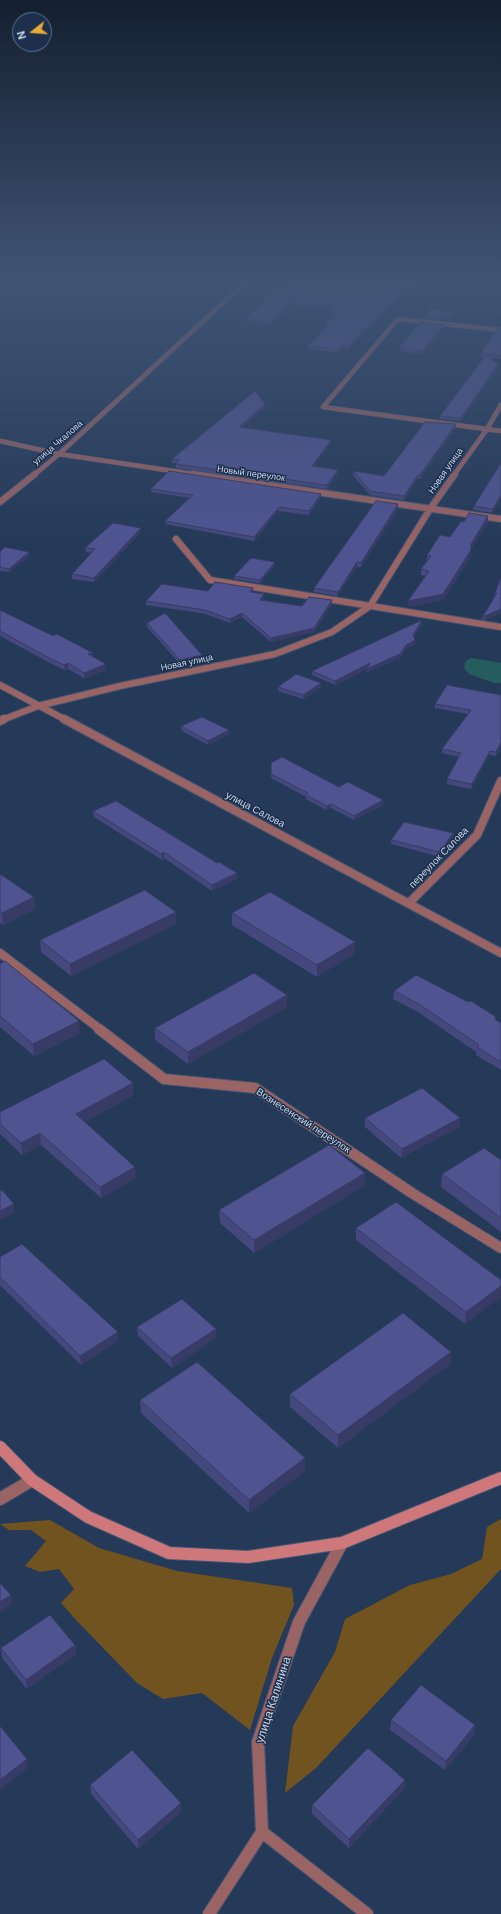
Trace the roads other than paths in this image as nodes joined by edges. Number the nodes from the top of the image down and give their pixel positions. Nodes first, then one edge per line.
1 (152, 368) edge
2 (356, 368) edge
3 (501, 405) edge
4 (487, 429) junction
5 (501, 431) edge
6 (0, 441) edge
7 (59, 454) junction
8 (0, 502) edge
9 (430, 509) junction
10 (501, 520) edge
11 (176, 539) dead end
12 (370, 606) junction
13 (501, 627) edge
14 (0, 685) edge
15 (38, 706) junction
16 (0, 721) edge
17 (501, 781) edge
18 (409, 903) junction
19 (501, 952) edge
20 (0, 953) edge
21 (501, 1248) edge
22 (0, 1447) edge
23 (501, 1478) edge
24 (32, 1480) junction
25 (0, 1499) edge
26 (342, 1543) junction
27 (262, 1832) junction
28 (209, 1914) edge
29 (367, 1914) edge

1 - 7 street, улица Чкалова
2 - 4 street
3 - 4 street, Новая улица
4 - 5 street
4 - 9 street, Новая улица
6 - 7 street, Новый переулок
7 - 8 street, улица Чкалова
7 - 9 street, Новый переулок
9 - 10 street, Новый переулок
9 - 12 street, Новая улица
11 - 12 street
12 - 13 street
12 - 15 street, Новая улица
14 - 15 street, улица Салова
15 - 16 street, Новая улица
15 - 18 street, улица Салова
17 - 18 street, переулок Салова
18 - 19 street, улица Салова
20 - 21 street, Вознесенский переулок
22 - 24 main road
23 - 26 main road
24 - 25 street
24 - 26 main road
26 - 27 street, улица Калинина
27 - 28 street
27 - 29 street

